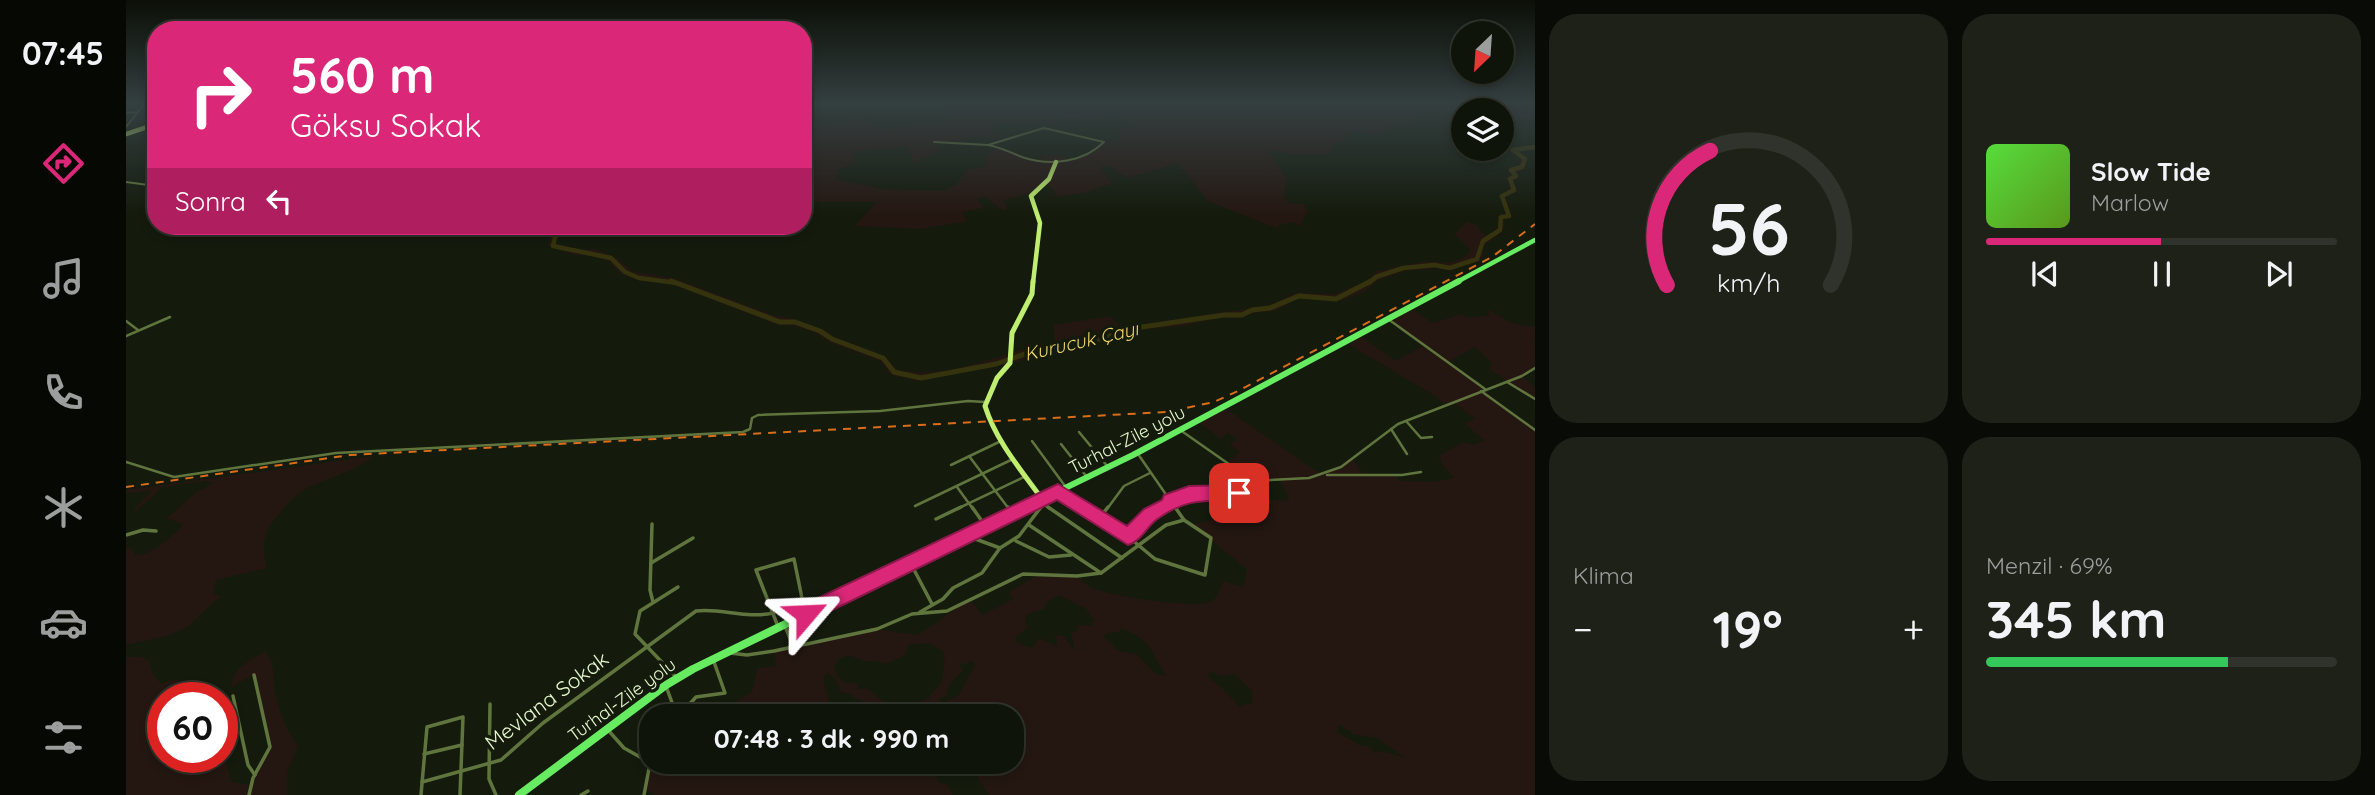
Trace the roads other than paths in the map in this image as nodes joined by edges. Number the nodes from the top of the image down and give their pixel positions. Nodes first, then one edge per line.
1 (1004, 140) edge
2 (1097, 140) edge
3 (934, 142) dead end
4 (988, 145) junction
5 (1056, 162) junction
6 (126, 182) edge
7 (147, 185) edge
8 (1535, 240) edge
9 (170, 317) dead end
10 (1388, 319) junction
11 (126, 321) edge
12 (138, 331) junction
13 (126, 336) edge
14 (1535, 368) edge
15 (1507, 382) junction
16 (1483, 390) junction
17 (1535, 399) edge
18 (985, 402) junction
19 (1406, 421) junction
20 (1391, 429) junction
21 (1181, 430) junction
22 (1535, 430) edge
23 (1079, 432) dead end
24 (1432, 437) dead end
25 (1001, 441) junction
26 (1032, 441) dead end
27 (1061, 444) dead end
28 (1138, 453) junction
29 (1407, 454) dead end
30 (969, 456) junction
31 (1013, 459) junction
32 (126, 462) edge
33 (951, 465) dead end
34 (1108, 467) junction
35 (1421, 471) dead end
36 (1150, 473) junction
37 (982, 474) junction
38 (1324, 475) junction
39 (1026, 477) junction
40 (1087, 477) junction
41 (1253, 481) junction
42 (957, 486) junction
43 (1062, 490) junction
44 (996, 491) junction
45 (1041, 502) junction
46 (1171, 502) junction
47 (970, 503) junction
48 (915, 506) dead end
49 (1013, 513) junction
50 (936, 519) dead end
51 (1098, 520) junction
52 (1184, 520) junction
53 (652, 524) dead end
54 (1029, 525) junction
55 (986, 527) junction
56 (156, 531) dead end
57 (126, 535) edge
58 (967, 536) junction
59 (1128, 537) junction
60 (693, 538) dead end
61 (1015, 541) junction
62 (1138, 545) junction
63 (1000, 548) junction
64 (1071, 555) junction
65 (1122, 558) junction
66 (651, 563) junction
67 (911, 563) junction
68 (1101, 573) junction
69 (678, 587) dead end
70 (653, 602) junction
71 (932, 604) junction
72 (773, 613) junction
73 (918, 613) junction
74 (806, 614) junction
75 (781, 626) junction
76 (793, 646) junction
77 (646, 648) junction
78 (726, 652) junction
79 (713, 659) junction
80 (254, 675) dead end
81 (677, 678) junction
82 (666, 685) junction
83 (490, 704) dead end
84 (673, 704) edge
85 (689, 704) edge
86 (238, 719) edge
87 (607, 729) junction
88 (462, 745) junction
89 (424, 754) junction
90 (639, 755) edge
91 (491, 764) junction
92 (461, 773) junction
93 (648, 774) edge
94 (255, 775) junction
95 (422, 782) junction
96 (530, 787) junction
97 (588, 792) dead end
98 (249, 795) edge
99 (421, 795) edge
100 (460, 795) edge
101 (496, 795) edge
102 (519, 795) edge
103 (534, 795) edge
104 (581, 795) edge
105 (644, 795) edge

1 - 4 street
2 - 5 street
3 - 4 street
4 - 5 street
5 - 18 street
6 - 7 street
8 - 10 main road, Turhal-Zile yolu
9 - 12 street
10 - 16 street
10 - 21 main road, Turhal-Zile yolu
11 - 12 street
12 - 13 street
14 - 15 street
15 - 16 street
15 - 17 street
16 - 19 street
16 - 22 street
18 - 25 street
18 - 32 street
19 - 20 street
19 - 24 street
20 - 29 street
20 - 38 street
21 - 28 main road, Turhal-Zile yolu
21 - 41 street
23 - 34 street
25 - 30 street
25 - 31 street
26 - 43 street
27 - 40 street
28 - 34 main road, Turhal-Zile yolu
28 - 36 street
30 - 33 street
30 - 37 street
31 - 37 street
31 - 39 street
34 - 40 main road, Turhal-Zile yolu
35 - 38 street
36 - 46 street
36 - 51 street
37 - 42 street
37 - 44 street
38 - 41 street
39 - 44 street
39 - 45 street
40 - 43 main road, Turhal-Zile yolu
41 - 46 street
42 - 47 street
42 - 48 street
43 - 45 main road, Turhal-Zile yolu
43 - 51 street
44 - 47 street
44 - 49 street
45 - 49 main road, Turhal-Zile yolu
45 - 54 street
45 - 65 street
46 - 52 street
46 - 59 street
47 - 50 street
47 - 55 street
49 - 55 main road, Turhal-Zile yolu
51 - 59 street
52 - 62 street
52 - 62 street
53 - 66 street
54 - 61 street
54 - 64 street
55 - 58 main road, Turhal-Zile yolu
56 - 57 street
58 - 63 street
58 - 67 main road, Turhal-Zile yolu
59 - 62 street
60 - 66 street
61 - 63 street
61 - 64 street
62 - 65 street
63 - 71 street
64 - 68 street
65 - 68 street
66 - 70 street
67 - 71 street
67 - 74 main road, Turhal-Zile yolu
68 - 73 street
69 - 70 street
70 - 77 street
71 - 73 street
72 - 74 street
72 - 75 street
72 - 77 street, Mevlana Sokak
73 - 76 street
74 - 75 main road, Turhal-Zile yolu
75 - 76 street
75 - 78 main road, Turhal-Zile yolu
76 - 78 street
77 - 81 street
77 - 91 street, Mevlana Sokak
78 - 79 main road, Turhal-Zile yolu
79 - 81 main road, Turhal-Zile yolu
79 - 85 street
80 - 94 street
81 - 82 main road, Turhal-Zile yolu
82 - 84 street
82 - 87 main road, Turhal-Zile yolu
83 - 91 street
86 - 94 street
87 - 90 street
87 - 96 main road, Turhal-Zile yolu
88 - 89 street
88 - 89 street
88 - 92 street
89 - 95 street
91 - 92 street, Mevlana Sokak
91 - 101 street
92 - 95 street, Mevlana Sokak
92 - 100 street
93 - 105 street
94 - 98 street
95 - 99 street
96 - 102 main road, Turhal-Zile yolu
96 - 103 street
97 - 104 street

